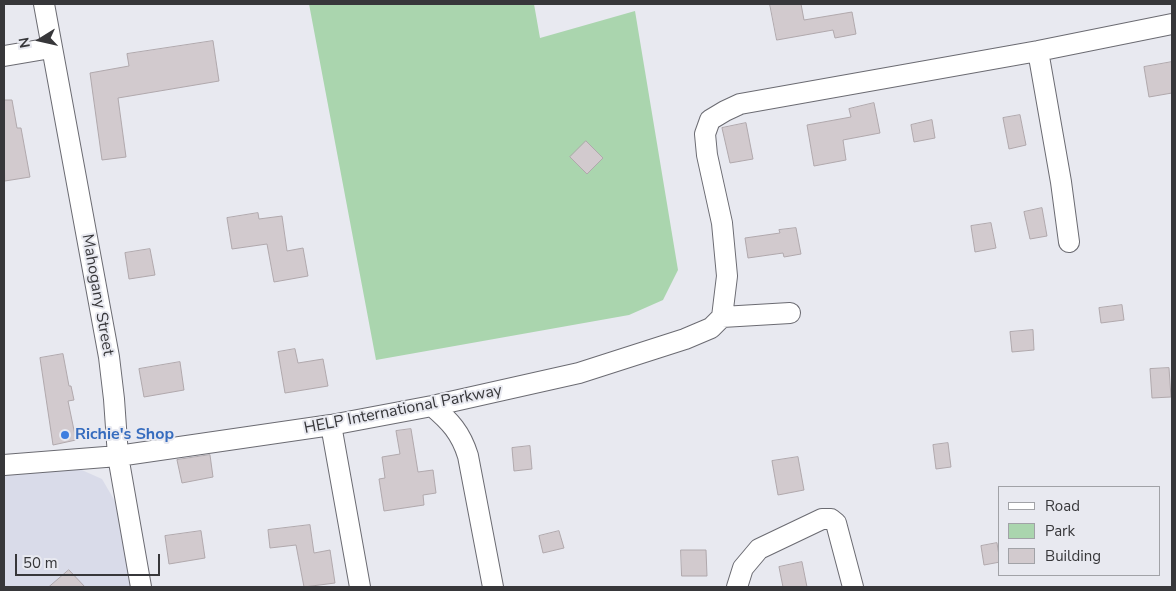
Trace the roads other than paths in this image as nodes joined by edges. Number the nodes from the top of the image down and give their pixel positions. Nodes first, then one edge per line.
1 (44, 4) edge
2 (1172, 24) edge
3 (51, 48) junction
4 (1038, 51) junction
5 (4, 56) edge
6 (1069, 242) dead end
7 (790, 313) dead end
8 (722, 317) junction
9 (432, 406) junction
10 (331, 425) junction
11 (118, 456) junction
12 (4, 465) edge
13 (141, 587) edge
14 (360, 587) edge
15 (493, 587) edge
16 (736, 587) edge
17 (853, 587) edge

1 - 3 street, Mahogany Street
2 - 4 street
3 - 5 street
3 - 11 street, Mahogany Street
4 - 6 street
4 - 8 street
7 - 8 street
8 - 9 street, HELP International Parkway
9 - 10 street, HELP International Parkway
9 - 15 street
10 - 11 street, HELP International Parkway
10 - 14 street
11 - 12 street, HELP International Parkway
11 - 13 street, Mahogany Street
16 - 17 street

